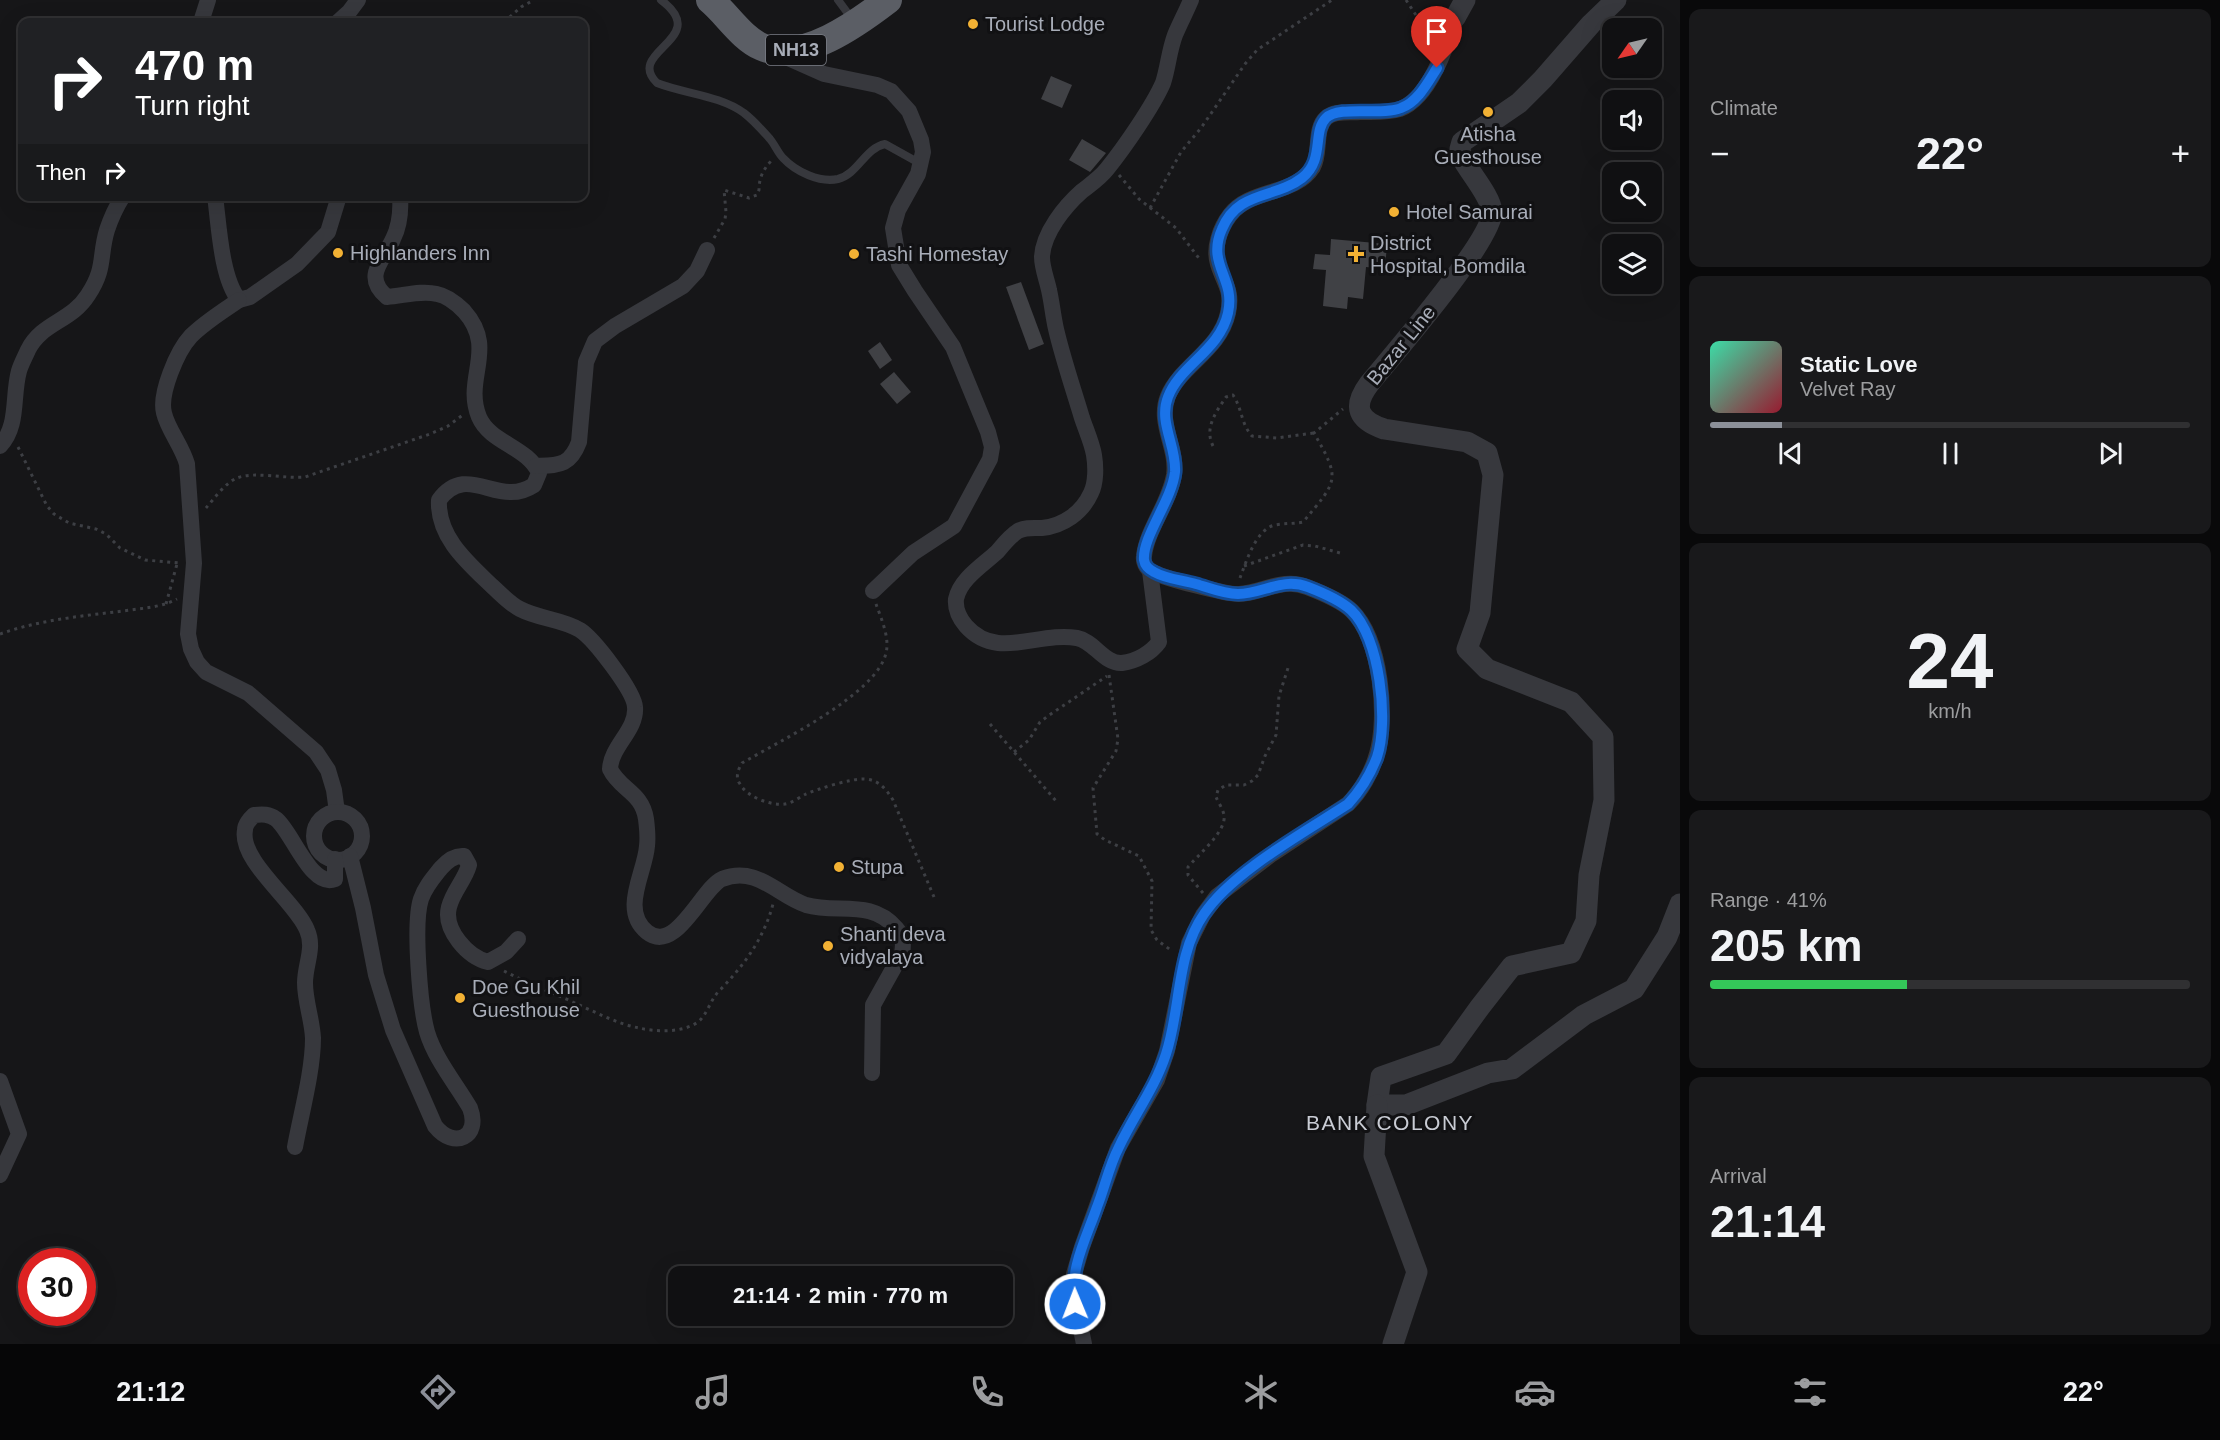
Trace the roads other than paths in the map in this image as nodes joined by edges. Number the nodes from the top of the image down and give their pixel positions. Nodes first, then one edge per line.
1 (208, 0) edge
2 (661, 0) edge
3 (710, 0) edge
4 (838, 0) edge
5 (888, 0) edge
6 (1191, 0) edge
7 (1616, 0) edge
8 (1459, 6) edge
9 (202, 18) edge
10 (208, 18) edge
11 (855, 25) junction
12 (761, 47) junction
13 (921, 164) junction
14 (121, 201) edge
15 (216, 201) edge
16 (337, 201) edge
17 (399, 201) edge
18 (707, 250) road end
19 (239, 300) junction
20 (0, 446) edge
21 (536, 466) junction
22 (1150, 571) junction
23 (873, 591) road end
24 (337, 812) junction
25 (342, 858) junction
26 (1680, 904) edge
27 (518, 939) dead end
28 (872, 1073) dead end
29 (0, 1081) edge
30 (1377, 1105) junction
31 (295, 1147) dead end
32 (0, 1175) edge
33 (1084, 1344) edge
34 (1393, 1344) edge

1 - 9 street
1 - 10 street
2 - 13 lane
3 - 12 highway, NH13
4 - 11 lane
5 - 11 highway, NH13
6 - 22 street
7 - 30 street, Bazar Line
8 - 22 street
11 - 12 highway, NH13
12 - 13 street
13 - 23 street
14 - 20 street
15 - 19 street
16 - 19 street
17 - 21 street
18 - 21 street
19 - 24 street
21 - 28 street
22 - 33 street
24 - 25 street
24 - 25 street
25 - 27 street
25 - 31 street
26 - 30 street
29 - 32 street
30 - 34 street

